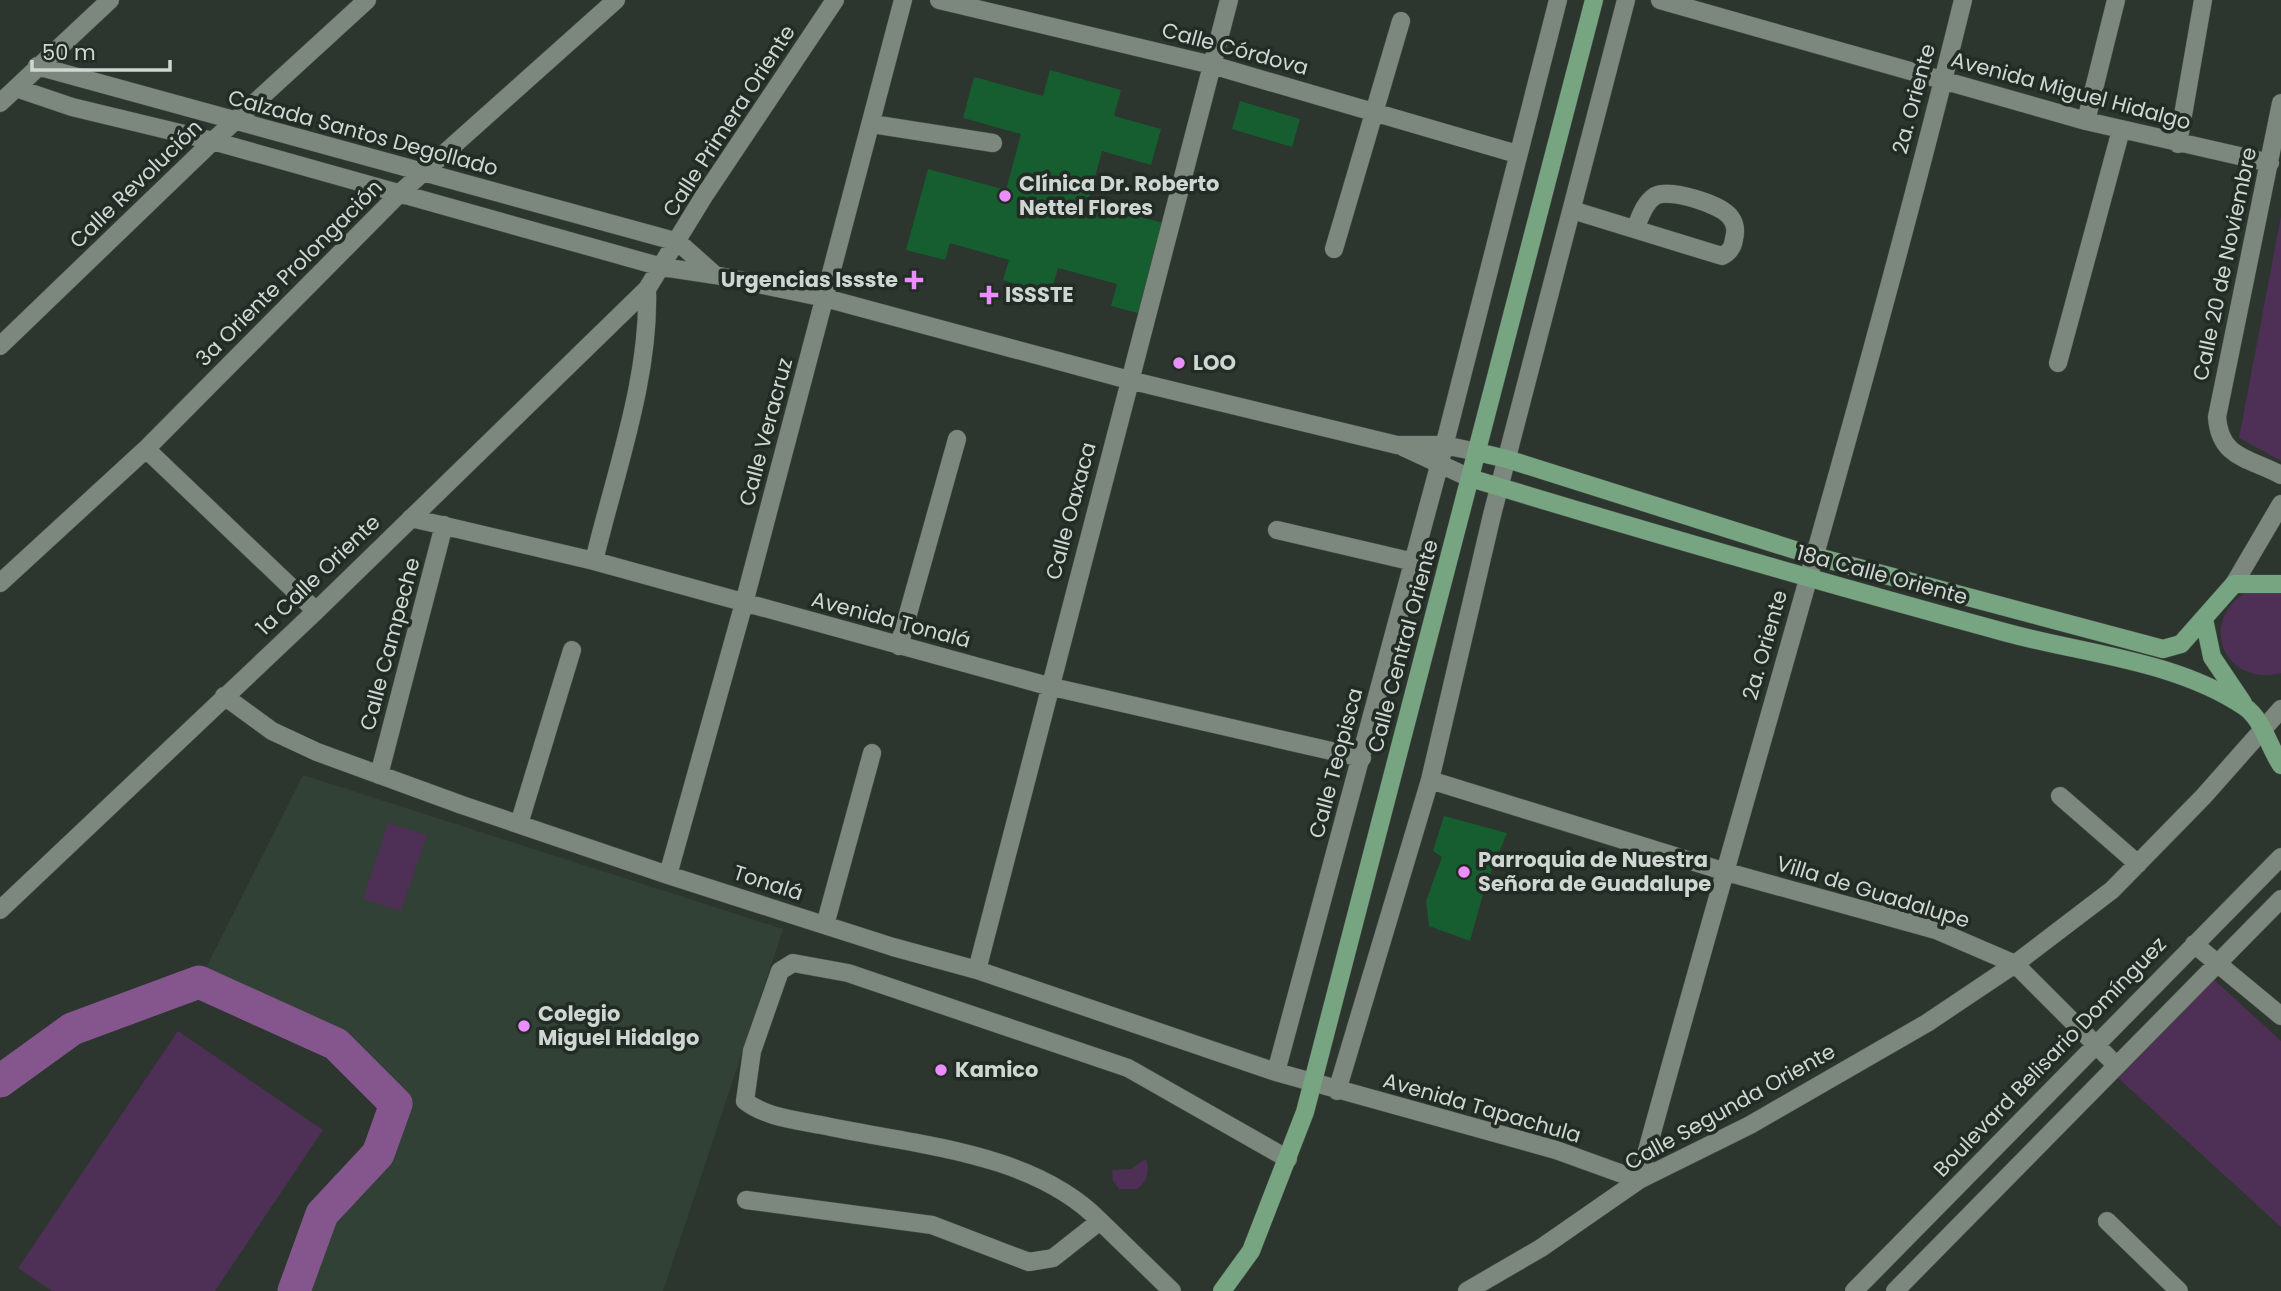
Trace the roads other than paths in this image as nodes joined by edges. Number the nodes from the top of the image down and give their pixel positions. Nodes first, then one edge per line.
1 (367, 0) edge
2 (616, 0) edge
3 (835, 0) edge
4 (903, 0) edge
5 (939, 0) edge
6 (1229, 0) edge
7 (1558, 0) edge
8 (1594, 0) edge
9 (1626, 0) edge
10 (1660, 0) edge
11 (1962, 0) edge
12 (2116, 0) edge
13 (2203, 0) edge
14 (106, 1) edge
15 (1401, 21) dead end
16 (1212, 65) junction
17 (37, 66) junction
18 (1943, 81) junction
19 (16, 88) junction
20 (0, 103) edge
21 (2281, 103) edge
22 (1373, 110) junction
23 (2087, 121) junction
24 (234, 122) junction
25 (872, 124) junction
26 (2121, 130) junction
27 (213, 141) junction
28 (993, 143) dead end
29 (2178, 144) junction
30 (1517, 153) junction
31 (2270, 163) junction
32 (423, 173) junction
33 (400, 193) junction
34 (1572, 210) junction
35 (1635, 229) junction
36 (678, 242) junction
37 (1334, 248) dead end
38 (662, 267) junction
39 (715, 275) junction
40 (647, 289) junction
41 (825, 298) junction
42 (0, 346) edge
43 (2058, 363) dead end
44 (1129, 380) junction
45 (957, 439) dead end
46 (1397, 444) junction
47 (1444, 445) junction
48 (146, 449) junction
49 (1477, 452) junction
50 (1507, 459) junction
51 (1439, 466) junction
52 (2281, 475) edge
53 (1470, 478) junction
54 (1499, 487) junction
55 (2281, 504) edge
56 (411, 518) junction
57 (444, 525) junction
58 (1277, 530) dead end
59 (1814, 556) junction
60 (594, 561) junction
61 (1414, 562) junction
62 (1808, 579) junction
63 (0, 583) edge
64 (2234, 584) junction
65 (2281, 584) edge
66 (744, 603) junction
67 (316, 611) junction
68 (2204, 619) junction
69 (899, 646) junction
70 (572, 650) dead end
71 (1048, 686) junction
72 (224, 696) junction
73 (2248, 708) junction
74 (2281, 709) edge
75 (2263, 729) junction
76 (872, 753) dead end
77 (1362, 758) junction
78 (2281, 765) edge
79 (379, 775) junction
80 (1430, 780) junction
81 (2060, 796) dead end
82 (519, 824) junction
83 (2281, 857) edge
84 (2138, 864) junction
85 (1723, 871) junction
86 (668, 875) junction
87 (2281, 900) edge
88 (0, 910) edge
89 (825, 925) junction
90 (2194, 944) junction
91 (2015, 964) junction
92 (2216, 965) junction
93 (976, 970) junction
94 (2281, 1016) edge
95 (2095, 1044) junction
96 (2116, 1065) junction
97 (1276, 1072) junction
98 (1311, 1083) junction
99 (1337, 1091) junction
100 (1288, 1159) junction
101 (1639, 1180) junction
102 (746, 1200) dead end
103 (1100, 1221) junction
104 (2107, 1221) dead end
105 (1172, 1291) edge
106 (1222, 1291) edge
107 (1467, 1291) edge
108 (1854, 1291) edge
109 (1895, 1291) edge
110 (2179, 1291) edge

1 - 24 street, Calle Revolución
2 - 32 street, 3a Oriente Prolongación
3 - 36 street, Calle Primera Oriente
4 - 25 street, Calle Veracruz
5 - 16 street, Calle Córdova
6 - 16 street, Calle Oaxaca
7 - 30 street, Calle Teopisca
8 - 49 main road, Calle Central Oriente
9 - 34 street
10 - 18 street, Avenida Miguel Hidalgo
11 - 18 street, 2a. Oriente
12 - 23 street
13 - 29 street
14 - 17 street
15 - 22 street
16 - 22 street, Calle Córdova
16 - 44 street, Calle Oaxaca
17 - 19 street
17 - 24 street, Calzada Santos Degollado
18 - 23 street, Avenida Miguel Hidalgo
18 - 59 street, 2a. Oriente
19 - 20 street
19 - 27 street
21 - 31 street, Calle 20 de Noviembre
22 - 30 street, Calle Córdova
22 - 37 street
23 - 26 street, Avenida Miguel Hidalgo
24 - 27 street, Calle Revolución
24 - 32 street, Calzada Santos Degollado
25 - 28 street
25 - 41 street, Calle Veracruz
26 - 29 street, Avenida Miguel Hidalgo
26 - 43 street
27 - 33 street
27 - 42 street, Calle Revolución
29 - 31 street, Avenida Miguel Hidalgo
30 - 47 street, Calle Teopisca
31 - 52 street, Calle 20 de Noviembre
32 - 33 street, 3a Oriente Prolongación
32 - 36 street, Calzada Santos Degollado
33 - 38 street
33 - 48 street, 3a Oriente Prolongación
34 - 35 street
34 - 50 street
35 - 35 street
36 - 38 street, Calle Primera Oriente
36 - 39 street
38 - 39 street
38 - 40 street, 1a Calle Oriente
39 - 41 street
40 - 56 street, 1a Calle Oriente
40 - 60 street
41 - 44 street
41 - 66 street, Calle Veracruz
44 - 46 street
44 - 71 street, Calle Oaxaca
45 - 69 street
46 - 47 street, 18a Calle Oriente
46 - 51 street, 18a Calle Oriente
47 - 49 street, 18a Calle Oriente
47 - 51 street, Calle Teopisca
48 - 63 street, 3a Oriente Prolongación
48 - 67 street
49 - 50 main road, 18a Calle Oriente
49 - 53 main road, Calle Central Oriente
50 - 54 street
50 - 59 main road, 18a Calle Oriente
51 - 53 street, 18a Calle Oriente
51 - 61 street, Calle Teopisca
53 - 54 main road, 18a Calle Oriente
53 - 98 main road, Calle Central Oriente
54 - 62 main road, 18a Calle Oriente
54 - 80 street
55 - 64 street
56 - 57 street, Avenida Tonalá
56 - 67 street, 1a Calle Oriente
57 - 60 street, Avenida Tonalá
57 - 79 street, Calle Campeche
58 - 61 street
59 - 62 street, 2a. Oriente
59 - 68 main road, 18a Calle Oriente
60 - 66 street, Avenida Tonalá
61 - 77 street, Calle Teopisca
62 - 73 main road, 18a Calle Oriente
62 - 85 street, 2a. Oriente
64 - 65 main road
64 - 68 main road, 18a Calle Oriente
66 - 69 street, Avenida Tonalá
66 - 86 street, Calle Veracruz
67 - 72 street, 1a Calle Oriente
68 - 73 main road
69 - 71 street, Avenida Tonalá
70 - 82 street
71 - 77 street, Avenida Tonalá
71 - 93 street, Calle Oaxaca
72 - 79 street, Tonalá
72 - 88 street, 1a Calle Oriente
73 - 75 main road, 18a Calle Oriente
74 - 75 street
75 - 78 main road, 18a Calle Oriente
75 - 84 street
76 - 89 street
77 - 97 street, Calle Teopisca
79 - 82 street, Tonalá
80 - 85 street, Villa de Guadalupe
80 - 99 street
81 - 84 street
82 - 86 street, Tonalá
83 - 90 street, Boulevard Belisario Domínguez
84 - 91 street
85 - 91 street, Villa de Guadalupe
85 - 101 street, 2a. Oriente
86 - 89 street, Tonalá
87 - 92 street
89 - 93 street, Tonalá
90 - 92 street
90 - 95 street, Boulevard Belisario Domínguez
91 - 95 street
91 - 101 street, Calle Segunda Oriente
92 - 94 street
92 - 96 street
93 - 97 street, Tonalá
95 - 96 street
95 - 108 street, Boulevard Belisario Domínguez
96 - 109 street
97 - 98 street, Tonalá
98 - 99 street, Avenida Tapachula
98 - 100 main road, Calle Central Oriente
99 - 101 street, Avenida Tapachula
100 - 103 street
100 - 106 main road, Calle Central Oriente
101 - 107 street, Calle Segunda Oriente
102 - 103 street
103 - 105 street
104 - 110 street

